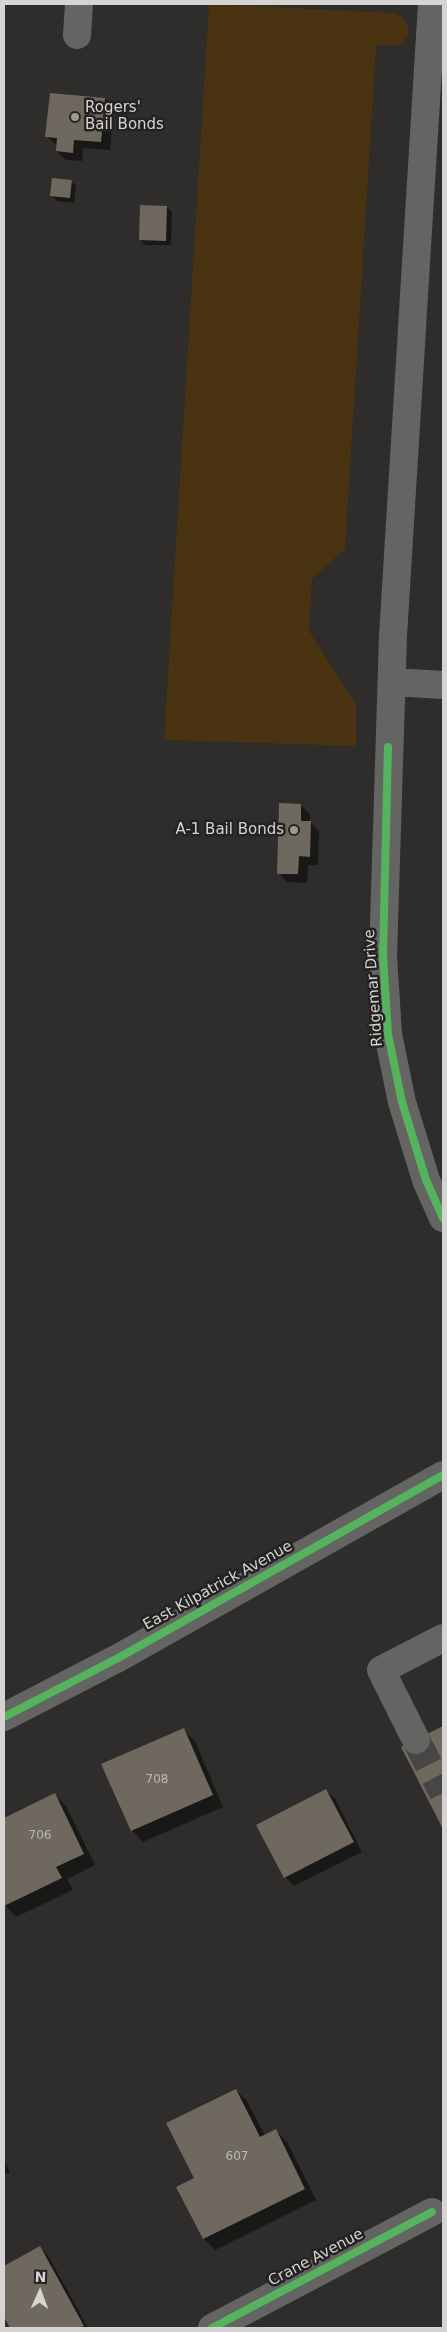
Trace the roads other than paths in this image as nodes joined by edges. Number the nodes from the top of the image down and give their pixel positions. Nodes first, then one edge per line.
1 (79, 4) edge
2 (432, 4) edge
3 (77, 35) dead end
4 (392, 682) junction
5 (443, 685) edge
6 (443, 1218) edge
7 (443, 1474) edge
8 (443, 1638) edge
9 (4, 1717) edge
10 (416, 1740) tunnel mouth
11 (432, 2212) dead end
12 (212, 2328) edge

1 - 3 street
2 - 4 street, Ridgemar Drive
4 - 5 street
4 - 6 street, Ridgemar Drive
7 - 9 street, East Kilpatrick Avenue
8 - 10 street
11 - 12 street, Crane Avenue

